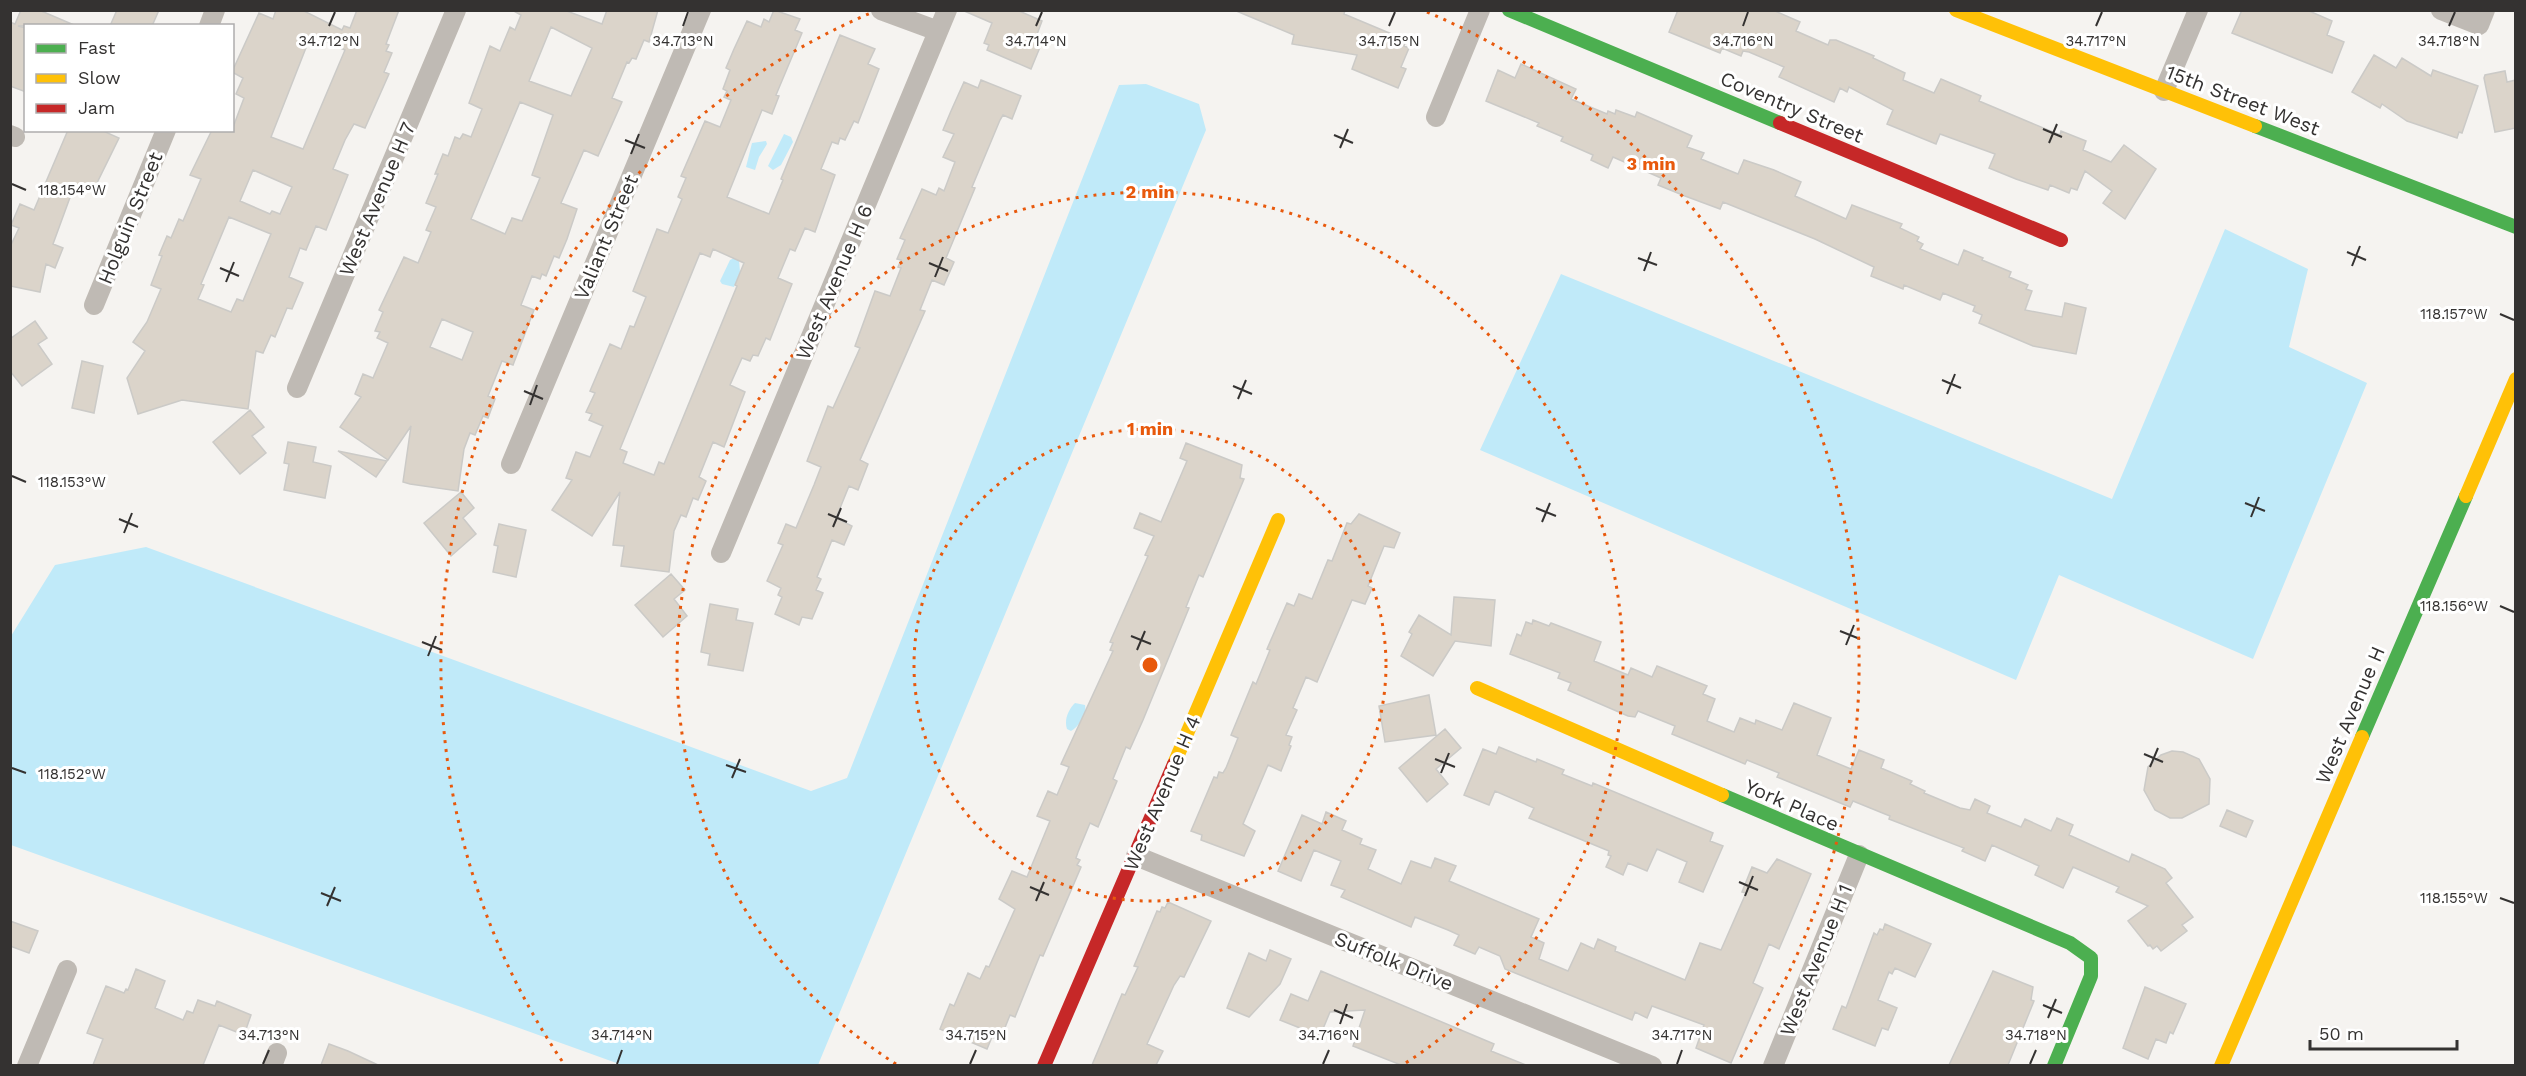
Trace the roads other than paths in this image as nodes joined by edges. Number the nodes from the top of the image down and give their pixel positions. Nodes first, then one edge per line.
1 (456, 10) edge
2 (701, 10) edge
3 (881, 10) edge
4 (947, 10) edge
5 (1480, 10) edge
6 (1509, 10) edge
7 (1956, 10) edge
8 (2198, 10) edge
9 (2441, 10) edge
10 (2482, 18) edge
11 (938, 31) junction
12 (2164, 91) junction
13 (1436, 117) dead end
14 (165, 132) edge
15 (2516, 227) edge
16 (2061, 240) dead end
17 (94, 305) dead end
18 (2516, 379) edge
19 (297, 388) dead end
20 (511, 464) dead end
21 (1278, 520) dead end
22 (721, 553) dead end
23 (1477, 688) dead end
24 (1860, 855) junction
25 (1136, 856) junction
26 (67, 970) dead end
27 (27, 1065) edge
28 (1044, 1065) edge
29 (1652, 1065) edge
30 (1773, 1065) edge
31 (2054, 1065) edge
32 (2221, 1065) edge

1 - 19 street, West Avenue H 7
2 - 20 street, Valiant Street
3 - 11 street
4 - 11 street, West Avenue H 6
5 - 13 street
6 - 16 street, Coventry Street
7 - 12 street, 15th Street West
8 - 12 street
9 - 10 street
11 - 22 street, West Avenue H 6
12 - 15 street, 15th Street West
14 - 17 street, Holguin Street
18 - 32 street, West Avenue H
21 - 25 street, West Avenue H 4
23 - 24 street, York Place
24 - 30 street, West Avenue H 1
24 - 31 street, York Place
25 - 28 street, West Avenue H 4
25 - 29 street, Suffolk Drive
26 - 27 street

